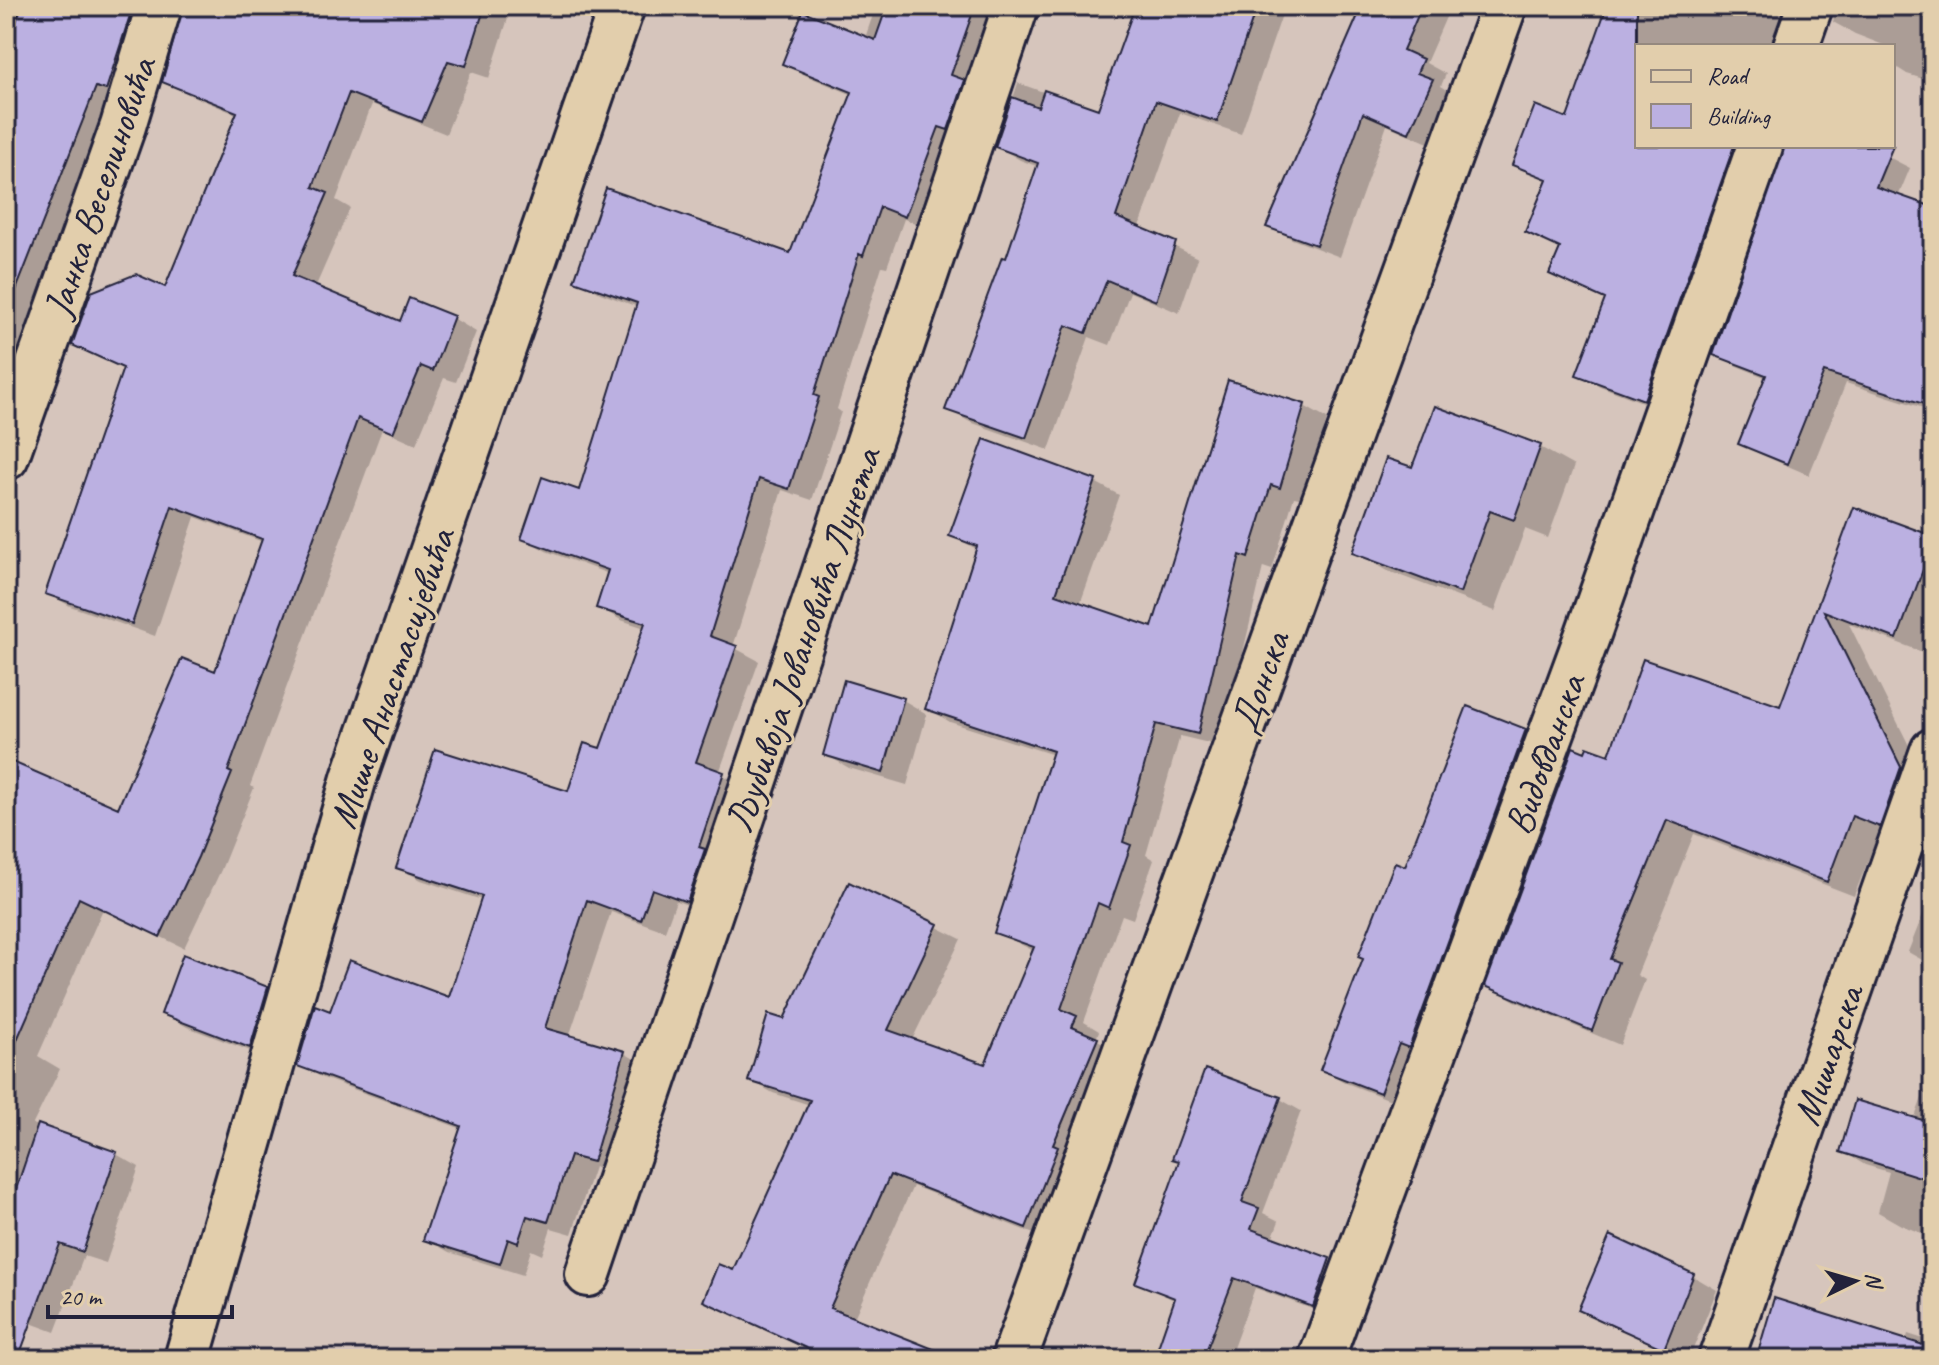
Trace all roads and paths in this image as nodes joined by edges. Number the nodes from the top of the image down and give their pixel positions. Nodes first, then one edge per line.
1 (159, 6) edge
2 (622, 6) edge
3 (1016, 6) edge
4 (1504, 6) edge
5 (1810, 6) edge
6 (1797, 44) edge
7 (1759, 148) edge
8 (6, 457) edge
9 (1933, 751) edge
10 (588, 1274) dead end
11 (187, 1359) edge
12 (1014, 1359) edge
13 (1321, 1359) edge
14 (1721, 1359) edge

1 - 8 street, Јанка Веселиновића
2 - 11 street, Мише Анастасијевића
3 - 10 street, Љубивоја Јовановића Лунета
4 - 12 street, Донска
5 - 6 street
7 - 13 street, Видовданска
9 - 14 street, Мишарска

